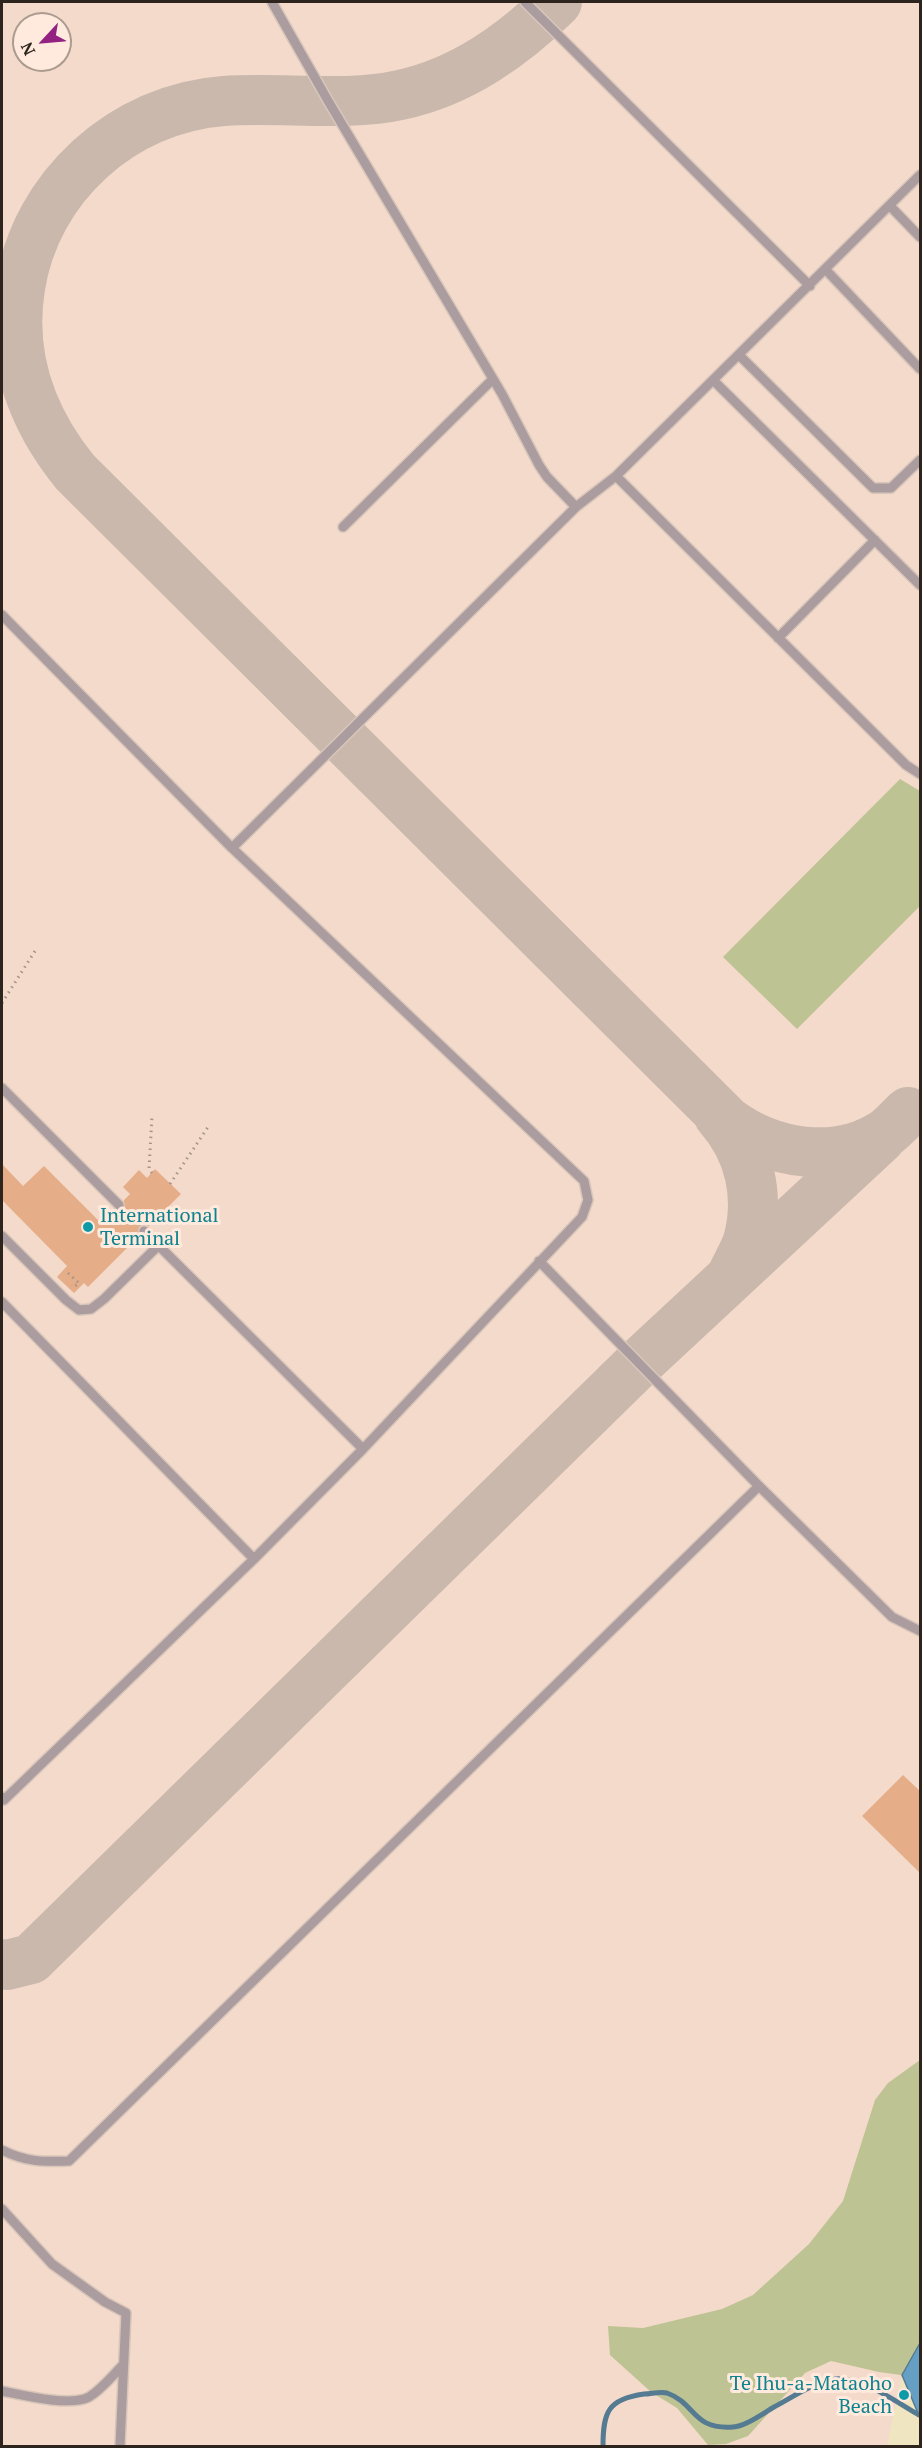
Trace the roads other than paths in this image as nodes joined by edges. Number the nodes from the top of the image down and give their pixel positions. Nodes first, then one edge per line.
1 (272, 2) edge
2 (525, 2) edge
3 (921, 175) edge
4 (890, 206) junction
5 (921, 237) edge
6 (826, 270) junction
7 (810, 286) junction
8 (739, 355) junction
9 (921, 369) edge
10 (493, 379) junction
11 (714, 380) junction
12 (921, 460) edge
13 (616, 476) junction
14 (576, 507) junction
15 (343, 527) dead end
16 (875, 540) junction
17 (921, 585) edge
18 (2, 615) edge
19 (778, 638) junction
20 (921, 774) edge
21 (232, 848) junction
22 (2, 1088) edge
23 (119, 1205) dead end
24 (144, 1231) dead end
25 (2, 1236) edge
26 (159, 1245) junction
27 (538, 1261) junction
28 (2, 1302) edge
29 (363, 1449) junction
30 (759, 1486) junction
31 (254, 1559) junction
32 (921, 1631) edge
33 (2, 1800) edge
34 (2, 2150) edge
35 (2, 2209) edge
36 (123, 2365) junction
37 (2, 2391) edge
38 (120, 2446) edge

1 - 10 lane
2 - 7 lane
3 - 4 lane
4 - 5 lane
4 - 6 lane
6 - 7 lane
6 - 9 lane
7 - 8 lane
8 - 11 lane
8 - 12 lane
10 - 14 lane
10 - 15 lane
11 - 13 lane
11 - 16 lane
13 - 14 lane
13 - 19 lane
14 - 21 lane
16 - 17 lane
16 - 19 lane
18 - 21 lane
19 - 20 lane
21 - 27 lane
22 - 23 lane
24 - 26 lane
25 - 26 lane
26 - 29 lane
27 - 29 lane
27 - 30 lane
28 - 31 lane
29 - 31 lane
30 - 32 lane
30 - 34 lane
31 - 33 lane
35 - 36 lane
36 - 37 lane
36 - 38 lane

